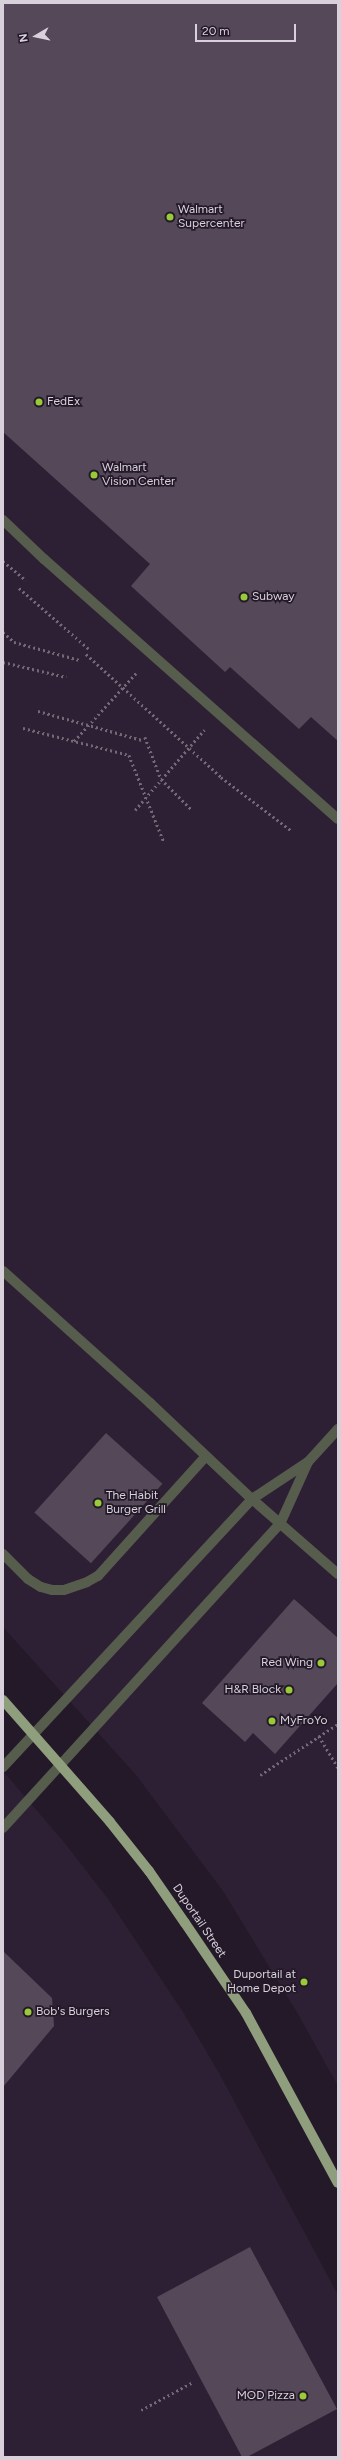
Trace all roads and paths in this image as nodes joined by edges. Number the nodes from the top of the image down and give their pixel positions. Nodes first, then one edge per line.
1 (3, 520) edge
2 (3, 561) edge
3 (26, 580) dead end
4 (19, 588) dead end
5 (3, 632) edge
6 (90, 650) dead end
7 (86, 654) dead end
8 (153, 655) junction
9 (80, 660) dead end
10 (3, 662) edge
11 (66, 677) dead end
12 (124, 688) junction
13 (38, 711) dead end
14 (219, 714) junction
15 (89, 725) junction
16 (23, 728) dead end
17 (145, 737) dead end
18 (142, 740) dead end
19 (74, 741) junction
20 (189, 747) junction
21 (161, 779) junction
22 (146, 797) junction
23 (135, 810) dead end
24 (192, 810) dead end
25 (338, 820) edge
26 (292, 831) dead end
27 (164, 842) dead end
28 (3, 1271) edge
29 (338, 1428) edge
30 (206, 1456) junction
31 (308, 1462) junction
32 (252, 1499) junction
33 (280, 1524) junction
34 (3, 1554) edge
35 (338, 1574) edge
36 (3, 1700) edge
37 (338, 1724) edge
38 (34, 1734) junction
39 (319, 1736) junction
40 (61, 1764) junction
41 (3, 1767) edge
42 (338, 1768) edge
43 (260, 1775) dead end
44 (3, 1828) edge
45 (338, 2183) edge
46 (193, 2382) dead end
47 (141, 2410) dead end

1 - 8 lane
2 - 3 path
4 - 6 path
5 - 9 path
7 - 12 path
8 - 12 path
8 - 14 lane
10 - 11 path
12 - 15 path
12 - 20 path
13 - 15 path
14 - 20 path
14 - 25 lane
15 - 18 path
15 - 19 path
16 - 19 path
17 - 21 path
19 - 22 path
20 - 21 path
20 - 26 path
21 - 22 path
21 - 24 path
22 - 23 path
22 - 27 path
28 - 30 lane
29 - 31 lane
30 - 32 lane
30 - 34 lane
31 - 32 lane
31 - 33 lane
32 - 33 lane
32 - 38 lane
33 - 35 lane
33 - 40 lane
36 - 38 main road, Duportail Street
37 - 39 path
38 - 40 main road, Duportail Street
38 - 41 lane
39 - 42 path
39 - 43 path
40 - 44 lane
40 - 45 main road, Duportail Street
46 - 47 path

